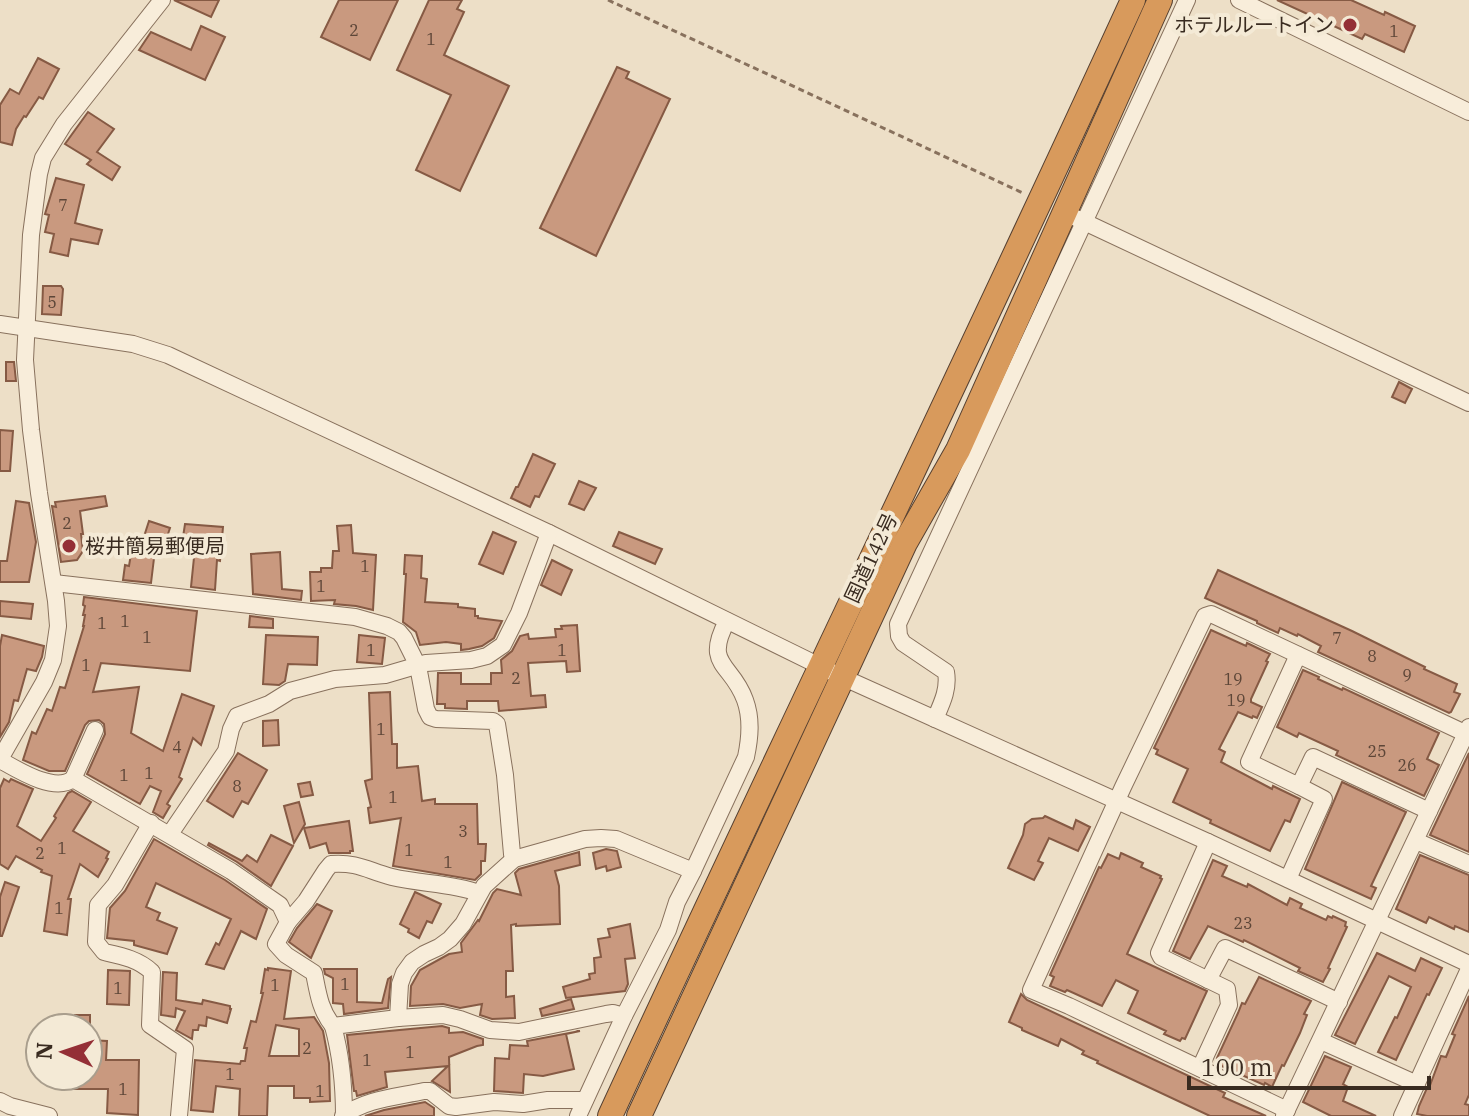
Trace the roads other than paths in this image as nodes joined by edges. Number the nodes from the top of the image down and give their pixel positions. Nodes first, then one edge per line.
1 (162, 0) edge
2 (1133, 0) edge
3 (1160, 0) edge
4 (1187, 0) edge
5 (1239, 0) edge
6 (1469, 112) edge
7 (1074, 217) junction
8 (0, 324) edge
9 (27, 328) junction
10 (1469, 403) edge
11 (549, 533) junction
12 (54, 583) junction
13 (727, 621) junction
14 (1298, 655) junction
15 (418, 666) junction
16 (832, 672) junction
17 (935, 719) junction
18 (95, 730) dead end
19 (1468, 732) edge
20 (5, 742) edge
21 (0, 760) edge
22 (73, 779) junction
23 (1299, 786) junction
24 (1117, 801) junction
25 (1429, 811) junction
26 (151, 823) junction
27 (170, 834) junction
28 (1416, 841) junction
29 (1208, 842) junction
30 (514, 859) junction
31 (1469, 864) edge
32 (693, 871) junction
33 (1288, 879) junction
34 (479, 893) junction
35 (288, 922) junction
36 (1377, 922) junction
37 (1469, 966) edge
38 (1208, 980) junction
39 (1339, 1002) junction
40 (624, 1016) junction
41 (398, 1018) junction
42 (333, 1026) junction
43 (1321, 1041) junction
44 (1200, 1068) junction
45 (1417, 1084) junction
46 (585, 1100) junction
47 (0, 1101) edge
48 (1286, 1113) edge
49 (49, 1116) edge
50 (179, 1116) edge
51 (344, 1116) edge
52 (578, 1116) edge
53 (610, 1116) edge
54 (639, 1116) edge
55 (1402, 1116) edge

1 - 9 street
2 - 16 highway, 国道142号
3 - 7 highway, 国道142号
4 - 7 street
5 - 6 street
7 - 10 street
7 - 16 highway, 国道142号
7 - 17 street
8 - 9 street
9 - 11 street
9 - 12 street
11 - 13 street
11 - 15 street
12 - 15 street
12 - 20 street
13 - 16 street
13 - 32 street
14 - 19 street
14 - 23 street
14 - 24 street
15 - 27 street
15 - 30 street
16 - 17 street
16 - 53 highway, 国道142号
16 - 54 highway, 国道142号
17 - 24 street
18 - 22 street
19 - 25 street
20 - 21 street
21 - 22 street
22 - 26 street
23 - 25 street
23 - 33 street
24 - 29 street
24 - 44 street
25 - 28 street
26 - 27 street
26 - 50 street
27 - 35 street
28 - 31 street
28 - 36 street
29 - 33 street
29 - 38 street
30 - 32 street
30 - 34 street
32 - 40 street
33 - 36 street
34 - 35 street
34 - 41 street
35 - 42 street
36 - 37 street
36 - 39 street
37 - 45 street
38 - 39 street
38 - 44 street
39 - 43 street
40 - 41 street
40 - 46 street
41 - 42 street
42 - 51 street
43 - 45 street
43 - 48 street
44 - 48 street
45 - 55 street
46 - 51 street
46 - 52 street
47 - 49 street

